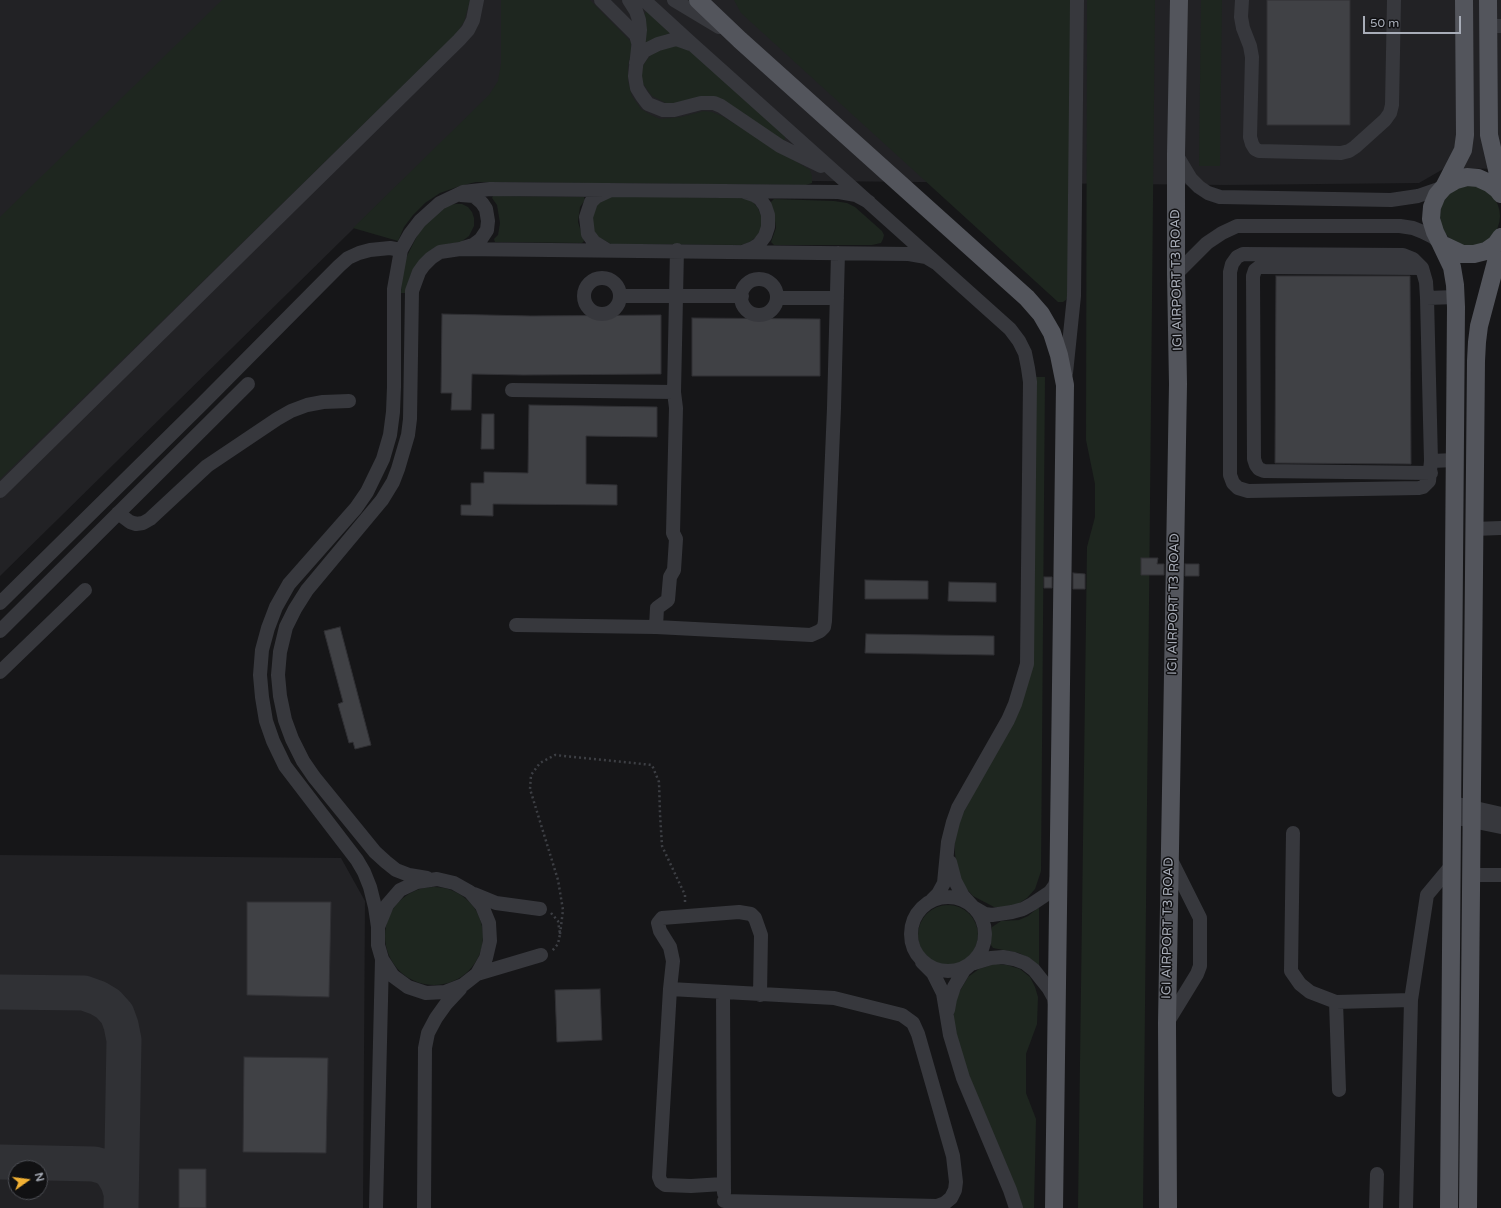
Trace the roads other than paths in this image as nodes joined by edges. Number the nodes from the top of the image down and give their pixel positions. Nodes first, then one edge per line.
1 (476, 0) edge
2 (602, 0) edge
3 (627, 0) edge
4 (644, 0) edge
5 (674, 0) edge
6 (698, 0) edge
7 (1076, 0) edge
8 (1179, 0) edge
9 (1242, 0) edge
10 (1394, 0) edge
11 (1464, 0) edge
12 (1488, 0) edge
13 (614, 12) junction
14 (1495, 26) edge
15 (740, 40) junction
16 (692, 44) junction
17 (639, 46) junction
18 (635, 65) junction
19 (1176, 154) junction
20 (839, 175) junction
21 (1444, 187) junction
22 (1501, 187) edge
23 (610, 190) junction
24 (745, 192) junction
25 (1501, 194) edge
26 (452, 196) junction
27 (869, 202) junction
28 (1501, 237) edge
29 (1501, 243) edge
30 (1441, 244) junction
31 (460, 249) junction
32 (402, 250) junction
33 (608, 250) junction
34 (677, 250) junction
35 (742, 251) junction
36 (838, 253) junction
37 (936, 262) junction
38 (1422, 268) junction
39 (1176, 274) junction
40 (620, 296) dead end
41 (742, 296) junction
42 (675, 297) junction
43 (1456, 297) junction
44 (777, 298) junction
45 (837, 298) junction
46 (1427, 298) junction
47 (248, 384) dead end
48 (1065, 385) junction
49 (512, 390) dead end
50 (674, 392) junction
51 (349, 401) dead end
52 (1455, 460) junction
53 (1431, 467) junction
54 (0, 491) edge
55 (118, 513) junction
56 (81, 522) junction
57 (1501, 528) edge
58 (1474, 529) junction
59 (96, 537) junction
60 (86, 590) dead end
61 (0, 603) edge
62 (516, 625) dead end
63 (656, 628) junction
64 (0, 631) edge
65 (0, 672) edge
66 (1452, 810) junction
67 (1472, 813) junction
68 (1501, 814) edge
69 (1501, 827) edge
70 (1293, 833) dead end
71 (948, 842) junction
72 (1169, 856) junction
73 (1452, 865) junction
74 (1058, 874) junction
75 (1471, 875) junction
76 (1501, 875) edge
77 (437, 879) junction
78 (470, 892) junction
79 (932, 900) junction
80 (973, 907) junction
81 (540, 909) road end
82 (378, 927) junction
83 (541, 955) road end
84 (382, 959) junction
85 (922, 962) junction
86 (971, 964) junction
87 (477, 974) junction
88 (463, 985) junction
89 (670, 990) junction
90 (723, 993) junction
91 (760, 995) junction
92 (1411, 1000) junction
93 (1336, 1002) junction
94 (1056, 1010) junction
95 (948, 1018) junction
96 (1167, 1023) junction
97 (1339, 1090) dead end
98 (1377, 1174) dead end
99 (724, 1184) junction
100 (724, 1205) edge
101 (376, 1208) edge
102 (424, 1208) edge
103 (1016, 1208) edge
104 (1054, 1208) edge
105 (1168, 1208) edge
106 (1376, 1208) edge
107 (1406, 1208) edge
108 (1449, 1208) edge
109 (1468, 1208) edge

1 - 54 street
2 - 13 street
3 - 13 street
3 - 17 street
4 - 16 street
5 - 15 street
6 - 15 main road
7 - 48 street
8 - 19 main road, IGI AIRPORT T3 ROAD
9 - 10 street
11 - 21 main road
12 - 14 main road
13 - 17 street
14 - 22 main road
15 - 48 main road
16 - 18 street
16 - 20 street
17 - 18 street
18 - 20 street
19 - 21 street
19 - 39 main road, IGI AIRPORT T3 ROAD
20 - 27 street
21 - 25 main road
21 - 30 main road
23 - 24 street
23 - 26 street
23 - 33 street
24 - 27 street
24 - 35 street
26 - 31 street
26 - 32 street
27 - 37 street
28 - 30 main road
29 - 58 main road
30 - 39 street
30 - 43 main road
31 - 33 street
31 - 77 street
32 - 56 street
32 - 82 street
33 - 34 street
34 - 35 street
34 - 42 street
35 - 36 street
36 - 37 street
36 - 45 street
37 - 71 street
38 - 46 street
38 - 53 street
38 - 53 street
39 - 72 main road, IGI AIRPORT T3 ROAD
40 - 42 street
41 - 42 street
41 - 44 street
41 - 44 street
42 - 50 street
43 - 46 street
43 - 52 main road
44 - 45 street
45 - 63 street
46 - 53 street
47 - 55 street
48 - 74 main road
49 - 50 street
50 - 63 street
51 - 55 street
52 - 53 street
52 - 66 main road
55 - 59 street
56 - 59 street
56 - 61 street
57 - 58 street
58 - 67 main road
59 - 64 street
60 - 65 street
62 - 63 street
66 - 67 street
66 - 73 main road
67 - 68 street
67 - 69 street
67 - 75 main road
70 - 93 street
71 - 79 street
71 - 80 street
72 - 96 main road, IGI AIRPORT T3 ROAD
72 - 96 street
73 - 92 street
73 - 108 main road
74 - 80 street
74 - 94 main road
75 - 76 street
75 - 109 main road
77 - 78 street
77 - 82 street
78 - 81 street
78 - 87 street
79 - 80 street
79 - 85 street
80 - 86 street
82 - 84 street
83 - 87 street
84 - 88 street
84 - 101 street
85 - 86 street
85 - 95 street
86 - 94 street
86 - 95 street
87 - 88 street
88 - 102 street
89 - 90 street
89 - 91 street
89 - 99 street
90 - 91 street
90 - 99 street
91 - 100 street
92 - 93 street
92 - 107 street
93 - 97 street
94 - 104 main road
95 - 103 street
96 - 105 main road, IGI AIRPORT T3 ROAD
98 - 106 street
99 - 100 street

